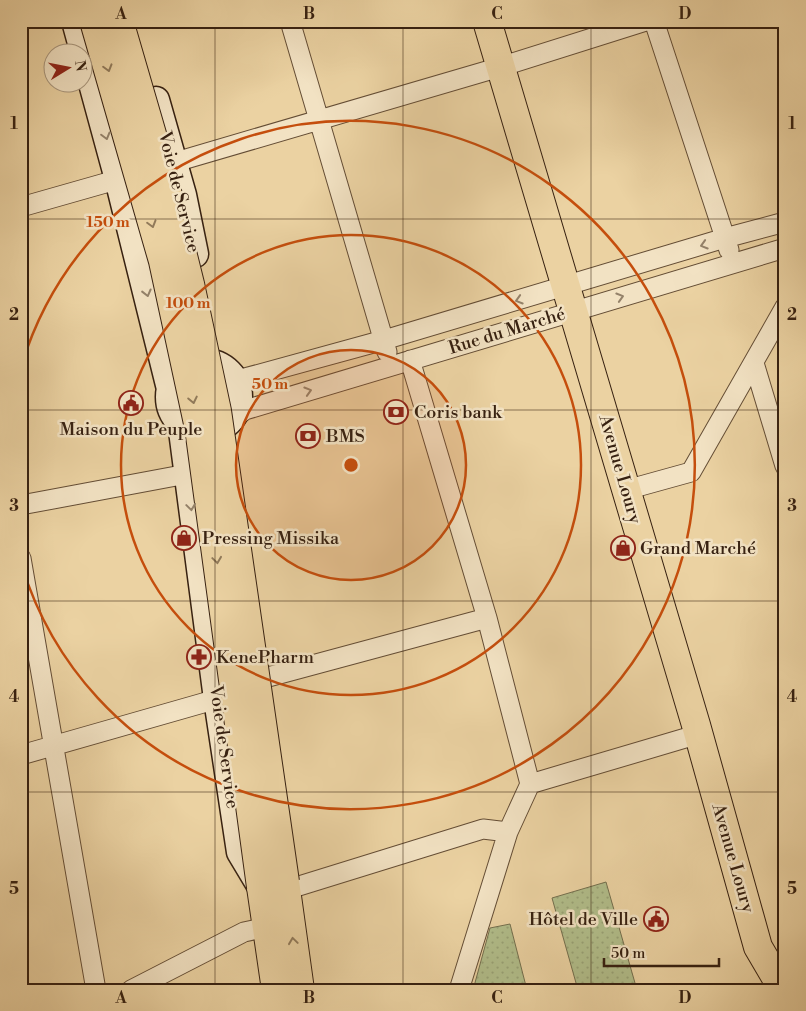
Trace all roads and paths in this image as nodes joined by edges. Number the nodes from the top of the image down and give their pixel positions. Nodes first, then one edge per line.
1 (75, 21) edge
2 (94, 21) edge
3 (119, 21) edge
4 (132, 21) edge
5 (290, 21) edge
6 (487, 21) edge
7 (646, 21) edge
8 (654, 21) edge
9 (500, 67) junction
10 (318, 120) junction
11 (174, 162) junction
12 (118, 179) junction
13 (21, 208) edge
14 (785, 222) edge
15 (725, 238) junction
16 (785, 248) edge
17 (732, 263) junction
18 (570, 299) junction
19 (785, 307) edge
20 (384, 340) junction
21 (410, 360) junction
22 (754, 363) junction
23 (391, 365) junction
24 (225, 372) junction
25 (170, 389) junction
26 (231, 420) junction
27 (180, 423) junction
28 (785, 466) edge
29 (187, 474) junction
30 (626, 490) junction
31 (21, 505) edge
32 (21, 558) edge
33 (487, 618) junction
34 (268, 677) junction
35 (217, 699) junction
36 (699, 734) junction
37 (53, 746) junction
38 (21, 755) edge
39 (530, 784) junction
40 (508, 832) junction
41 (277, 886) junction
42 (267, 927) junction
43 (771, 988) edge
44 (96, 990) edge
45 (131, 990) edge
46 (276, 990) edge
47 (300, 990) edge
48 (458, 990) edge

1 -> 12 main road
2 -> 41 main road, bridge
3 - 41 main road, bridge
4 - 11 main road, Voie de Service
5 - 10 street
6 - 9 main road, Avenue Loury
7 - 9 street
8 - 15 street
9 - 10 street
9 - 18 main road, Avenue Loury
10 - 11 street
10 - 20 street
11 - 12 street
11 - 24 main road, Voie de Service
12 - 13 street
12 -> 25 main road
14 - 15 street
15 - 17 street
15 -> 18 street
16 - 17 street, Rue du Marché
18 -> 17 street, Rue du Marché
18 -> 20 street
18 - 21 street, Rue du Marché
18 - 30 main road, Avenue Loury
19 - 22 street
20 - 23 street
20 - 24 street
21 - 23 street, Rue du Marché
21 - 33 street
22 - 28 street
22 - 30 street
26 -> 23 street, Rue du Marché
24 - 25 main road
24 - 26 main road
25 - 27 main road
26 - 27 main road
26 - 34 main road
27 - 29 main road, Voie de Service
29 - 31 street
29 -> 35 main road, Voie de Service
30 - 36 main road, Avenue Loury
32 - 37 street
33 - 34 street
33 - 39 street
34 - 41 main road
35 - 37 street
35 - 41 main road, Voie de Service
36 - 39 street
36 - 43 main road, Avenue Loury
37 - 38 street
37 - 44 street
39 - 40 street
40 - 41 street
40 - 48 street
41 - 42 main road
47 -> 41 main road
42 - 45 street
42 - 46 main road

